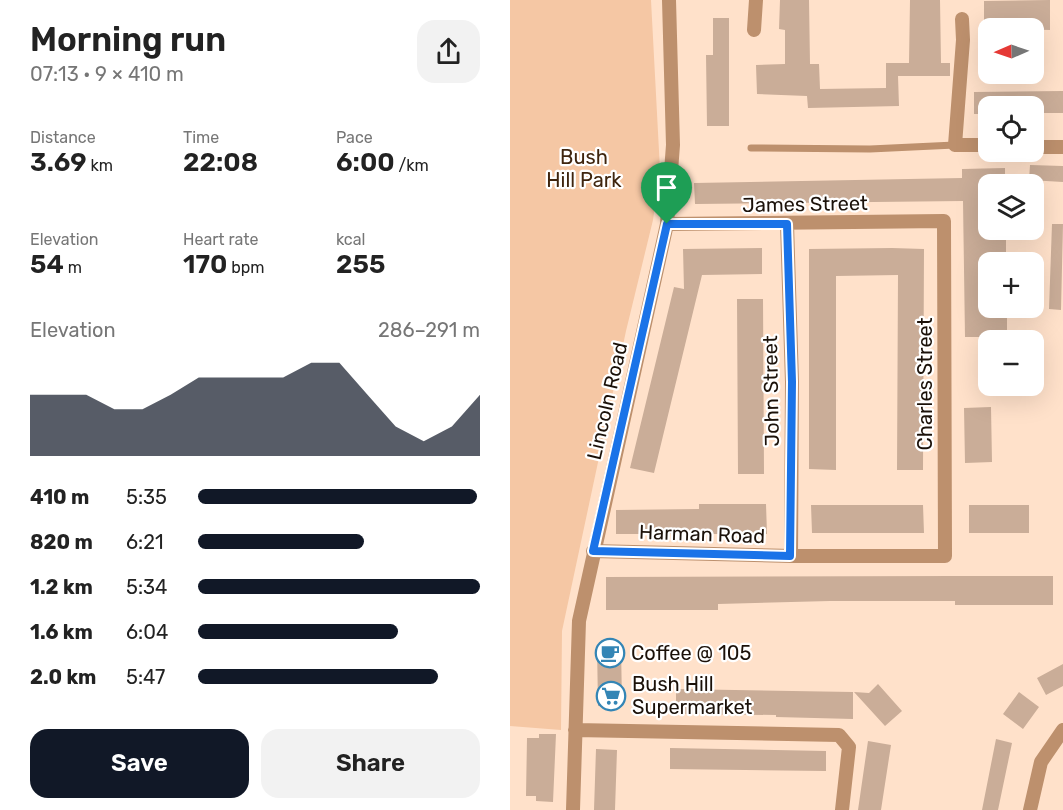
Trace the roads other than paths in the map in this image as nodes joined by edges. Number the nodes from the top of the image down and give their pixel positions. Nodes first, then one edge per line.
1 (669, 0) edge
2 (756, 0) edge
3 (962, 19) dead end
4 (754, 30) dead end
5 (955, 145) junction
6 (978, 146) edge
7 (1044, 147) edge
8 (1063, 147) edge
9 (752, 148) dead end
10 (944, 221) joint
11 (667, 224) junction
12 (787, 224) junction
13 (946, 547) joint
14 (593, 551) junction
15 (790, 556) junction
16 (575, 730) junction
17 (1063, 730) edge
18 (573, 810) edge
19 (842, 810) edge
20 (1030, 810) edge

1 - 11 street, Lincoln Road
2 - 4 street
3 - 5 street
5 - 6 street
5 - 9 lane
7 - 8 street
10 - 12 street, James Street
10 - 13 street, Charles Street
11 - 12 street, James Street
11 - 14 street, Lincoln Road
12 - 15 street, John Street
13 - 15 street, Harman Road
14 - 15 street, Harman Road
14 - 16 street, Lincoln Road
16 - 18 street, Lincoln Road
16 - 19 street
17 - 20 street

